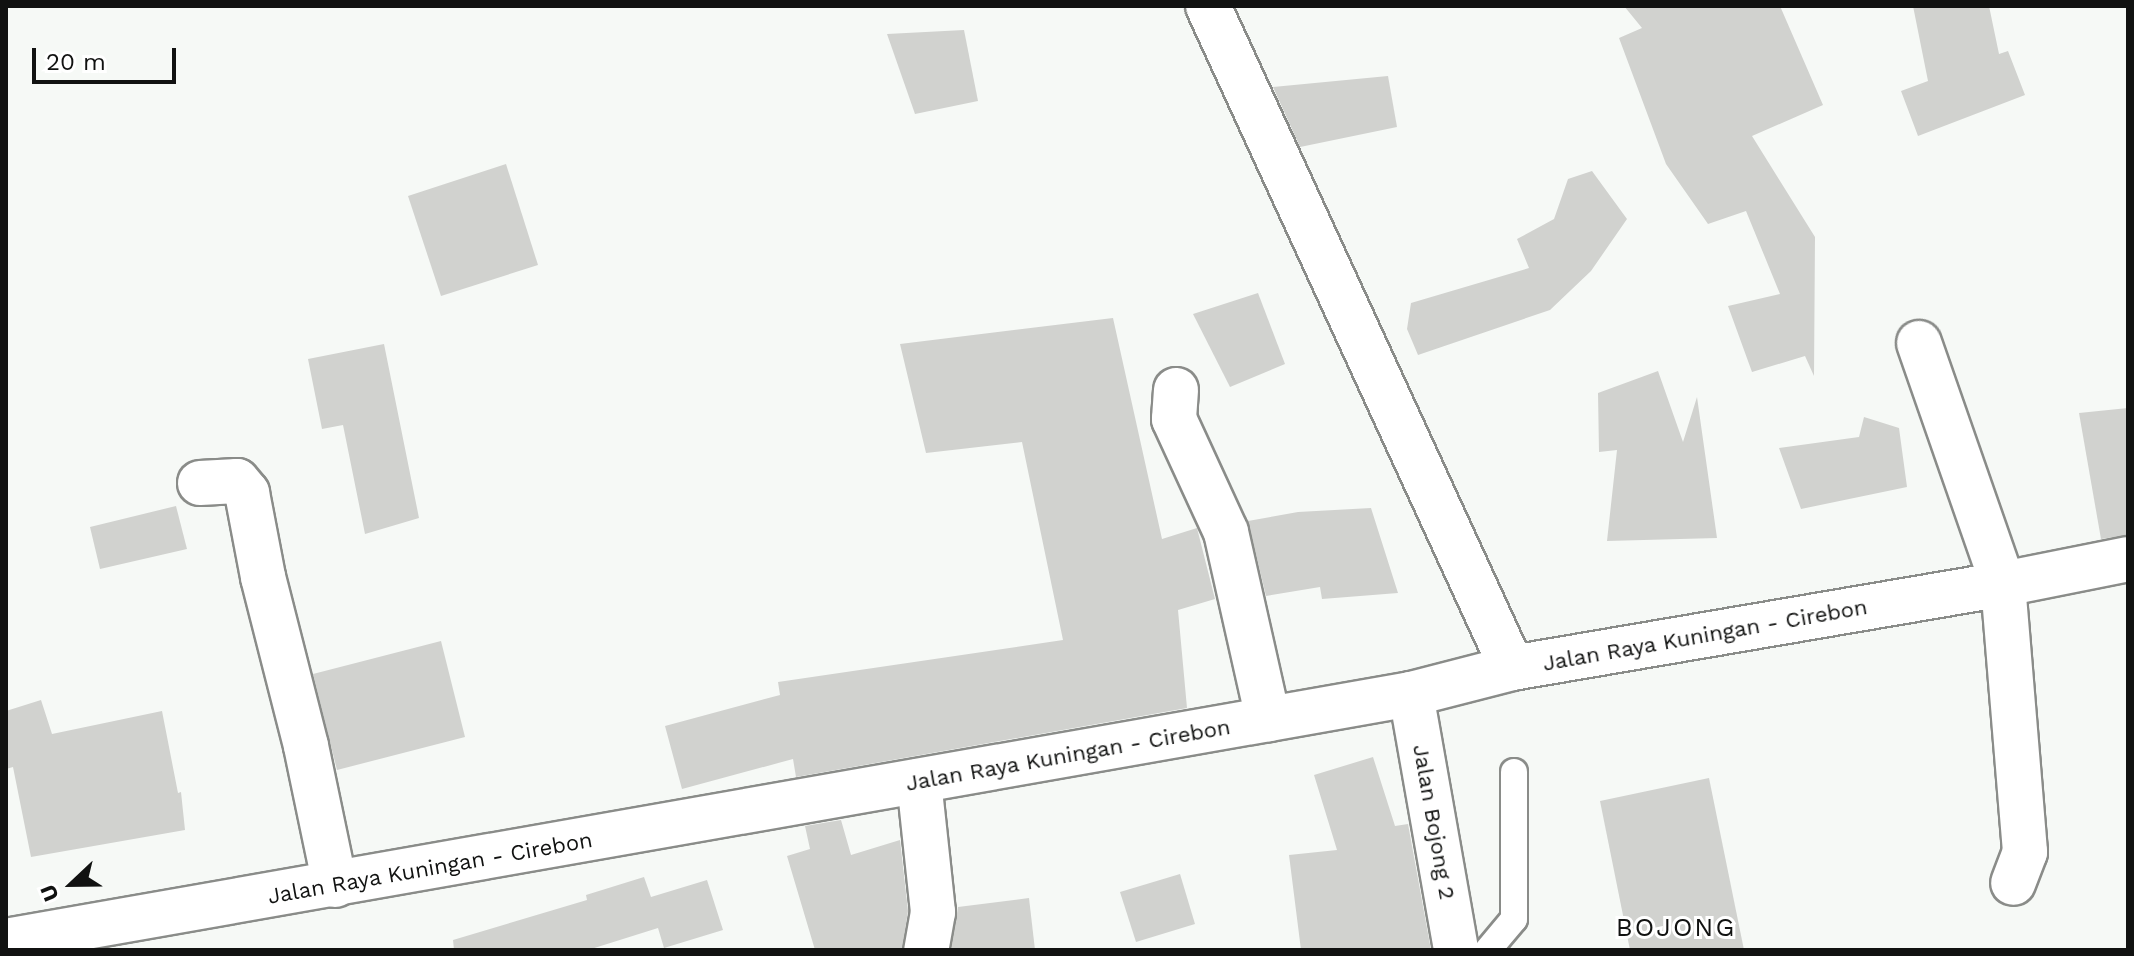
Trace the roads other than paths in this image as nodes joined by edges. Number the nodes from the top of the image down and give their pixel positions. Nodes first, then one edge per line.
1 (1208, 6) edge
2 (1919, 343) dead end
3 (1176, 390) dead end
4 (200, 483) dead end
5 (2128, 559) edge
6 (2003, 584) junction
7 (1512, 668) junction
8 (1411, 694) junction
9 (1268, 719) junction
10 (1514, 772) dead end
11 (919, 781) junction
12 (2013, 883) dead end
13 (335, 885) junction
14 (6, 941) edge
15 (926, 950) edge
16 (1456, 950) edge
17 (1488, 950) edge

1 - 7 main road
2 - 6 main road
3 - 9 main road
4 - 13 main road
5 - 6 main road, Jalan Raya Kuningan - Cirebon
6 - 7 main road, Jalan Raya Kuningan - Cirebon
6 - 12 main road
7 - 8 main road, Jalan Raya Kuningan - Cirebon
8 - 9 main road, Jalan Raya Kuningan - Cirebon
8 - 16 main road, Jalan Bojong 2
9 - 11 main road, Jalan Raya Kuningan - Cirebon
10 - 17 lane
11 - 13 main road, Jalan Raya Kuningan - Cirebon
11 - 15 main road
13 - 14 main road, Jalan Raya Kuningan - Cirebon

